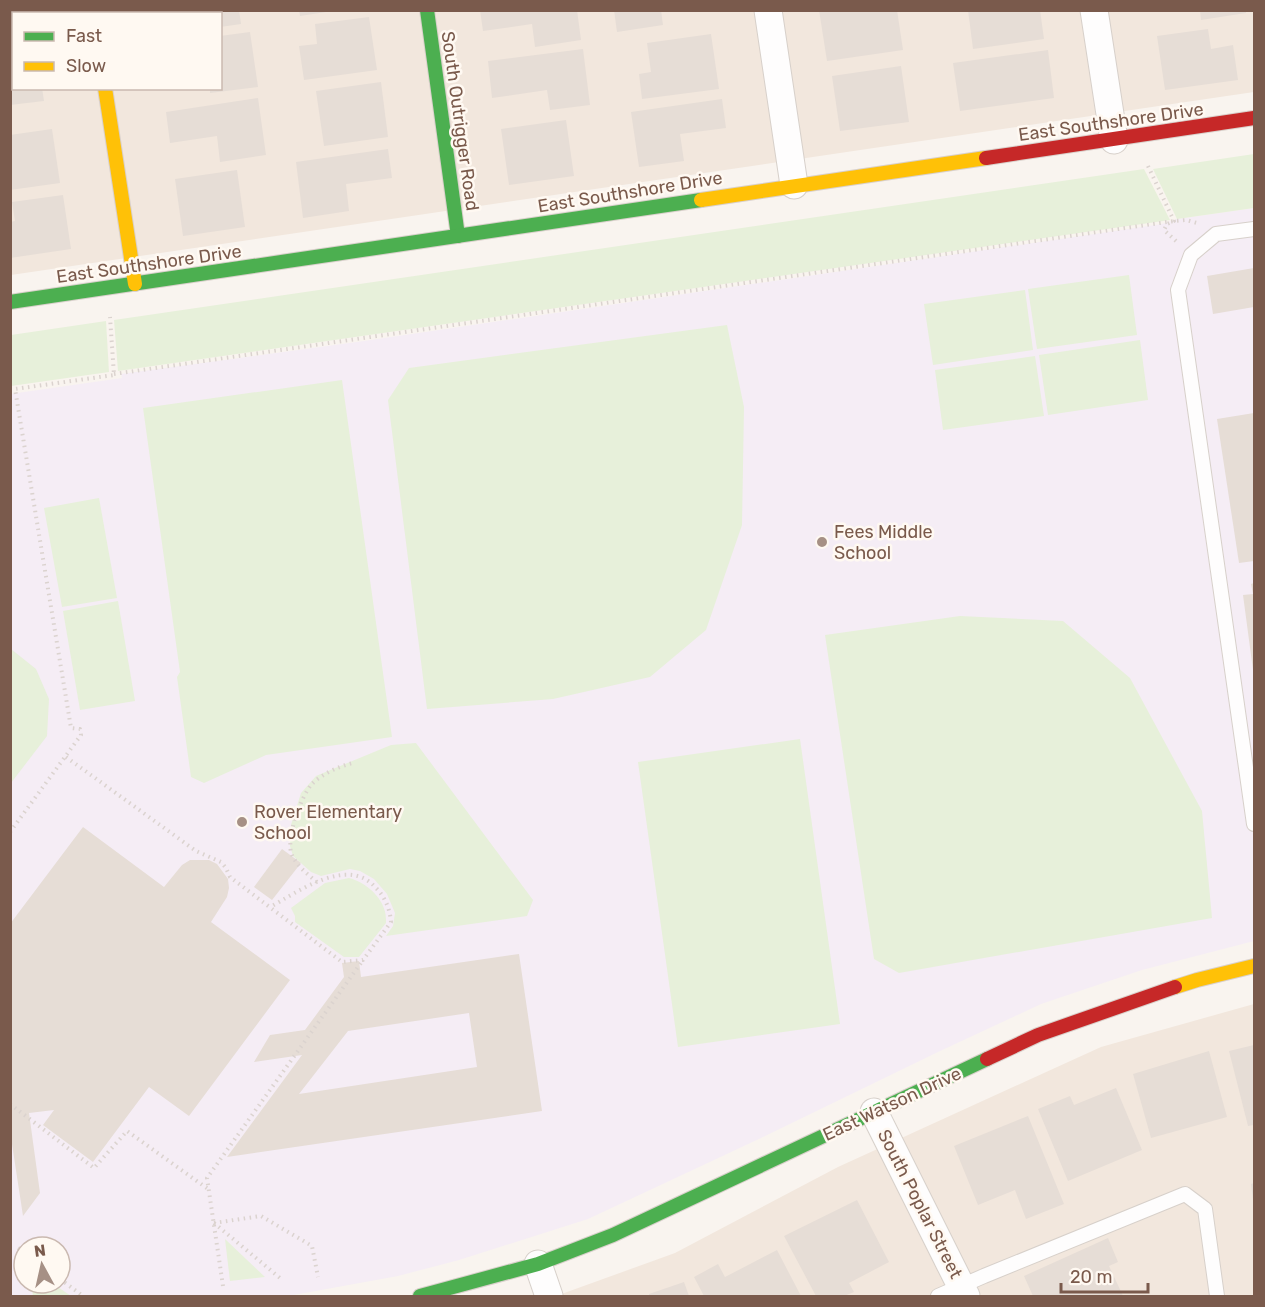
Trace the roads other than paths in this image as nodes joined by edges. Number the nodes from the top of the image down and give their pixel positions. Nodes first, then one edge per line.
1 (427, 10) edge
2 (768, 10) edge
3 (1094, 10) edge
4 (105, 90) edge
5 (1254, 118) edge
6 (1114, 140) junction
7 (794, 185) junction
8 (1254, 229) edge
9 (458, 236) junction
10 (135, 284) junction
11 (10, 302) edge
12 (1254, 824) edge
13 (1254, 966) edge
14 (874, 1112) junction
15 (538, 1264) junction
16 (955, 1293) edge
17 (420, 1296) edge
18 (549, 1296) edge
19 (1217, 1296) edge

1 - 9 street, South Outrigger Road
2 - 7 street
3 - 6 street
4 - 10 street
5 - 6 street, East Southshore Drive
6 - 7 street, East Southshore Drive
7 - 9 street, East Southshore Drive
8 - 12 lane
9 - 10 street, East Southshore Drive
10 - 11 street, East Southshore Drive
13 - 14 street, East Watson Drive
14 - 15 street, East Watson Drive
14 - 16 street, South Poplar Street
15 - 17 street, East Watson Drive
15 - 18 street
16 - 19 lane

